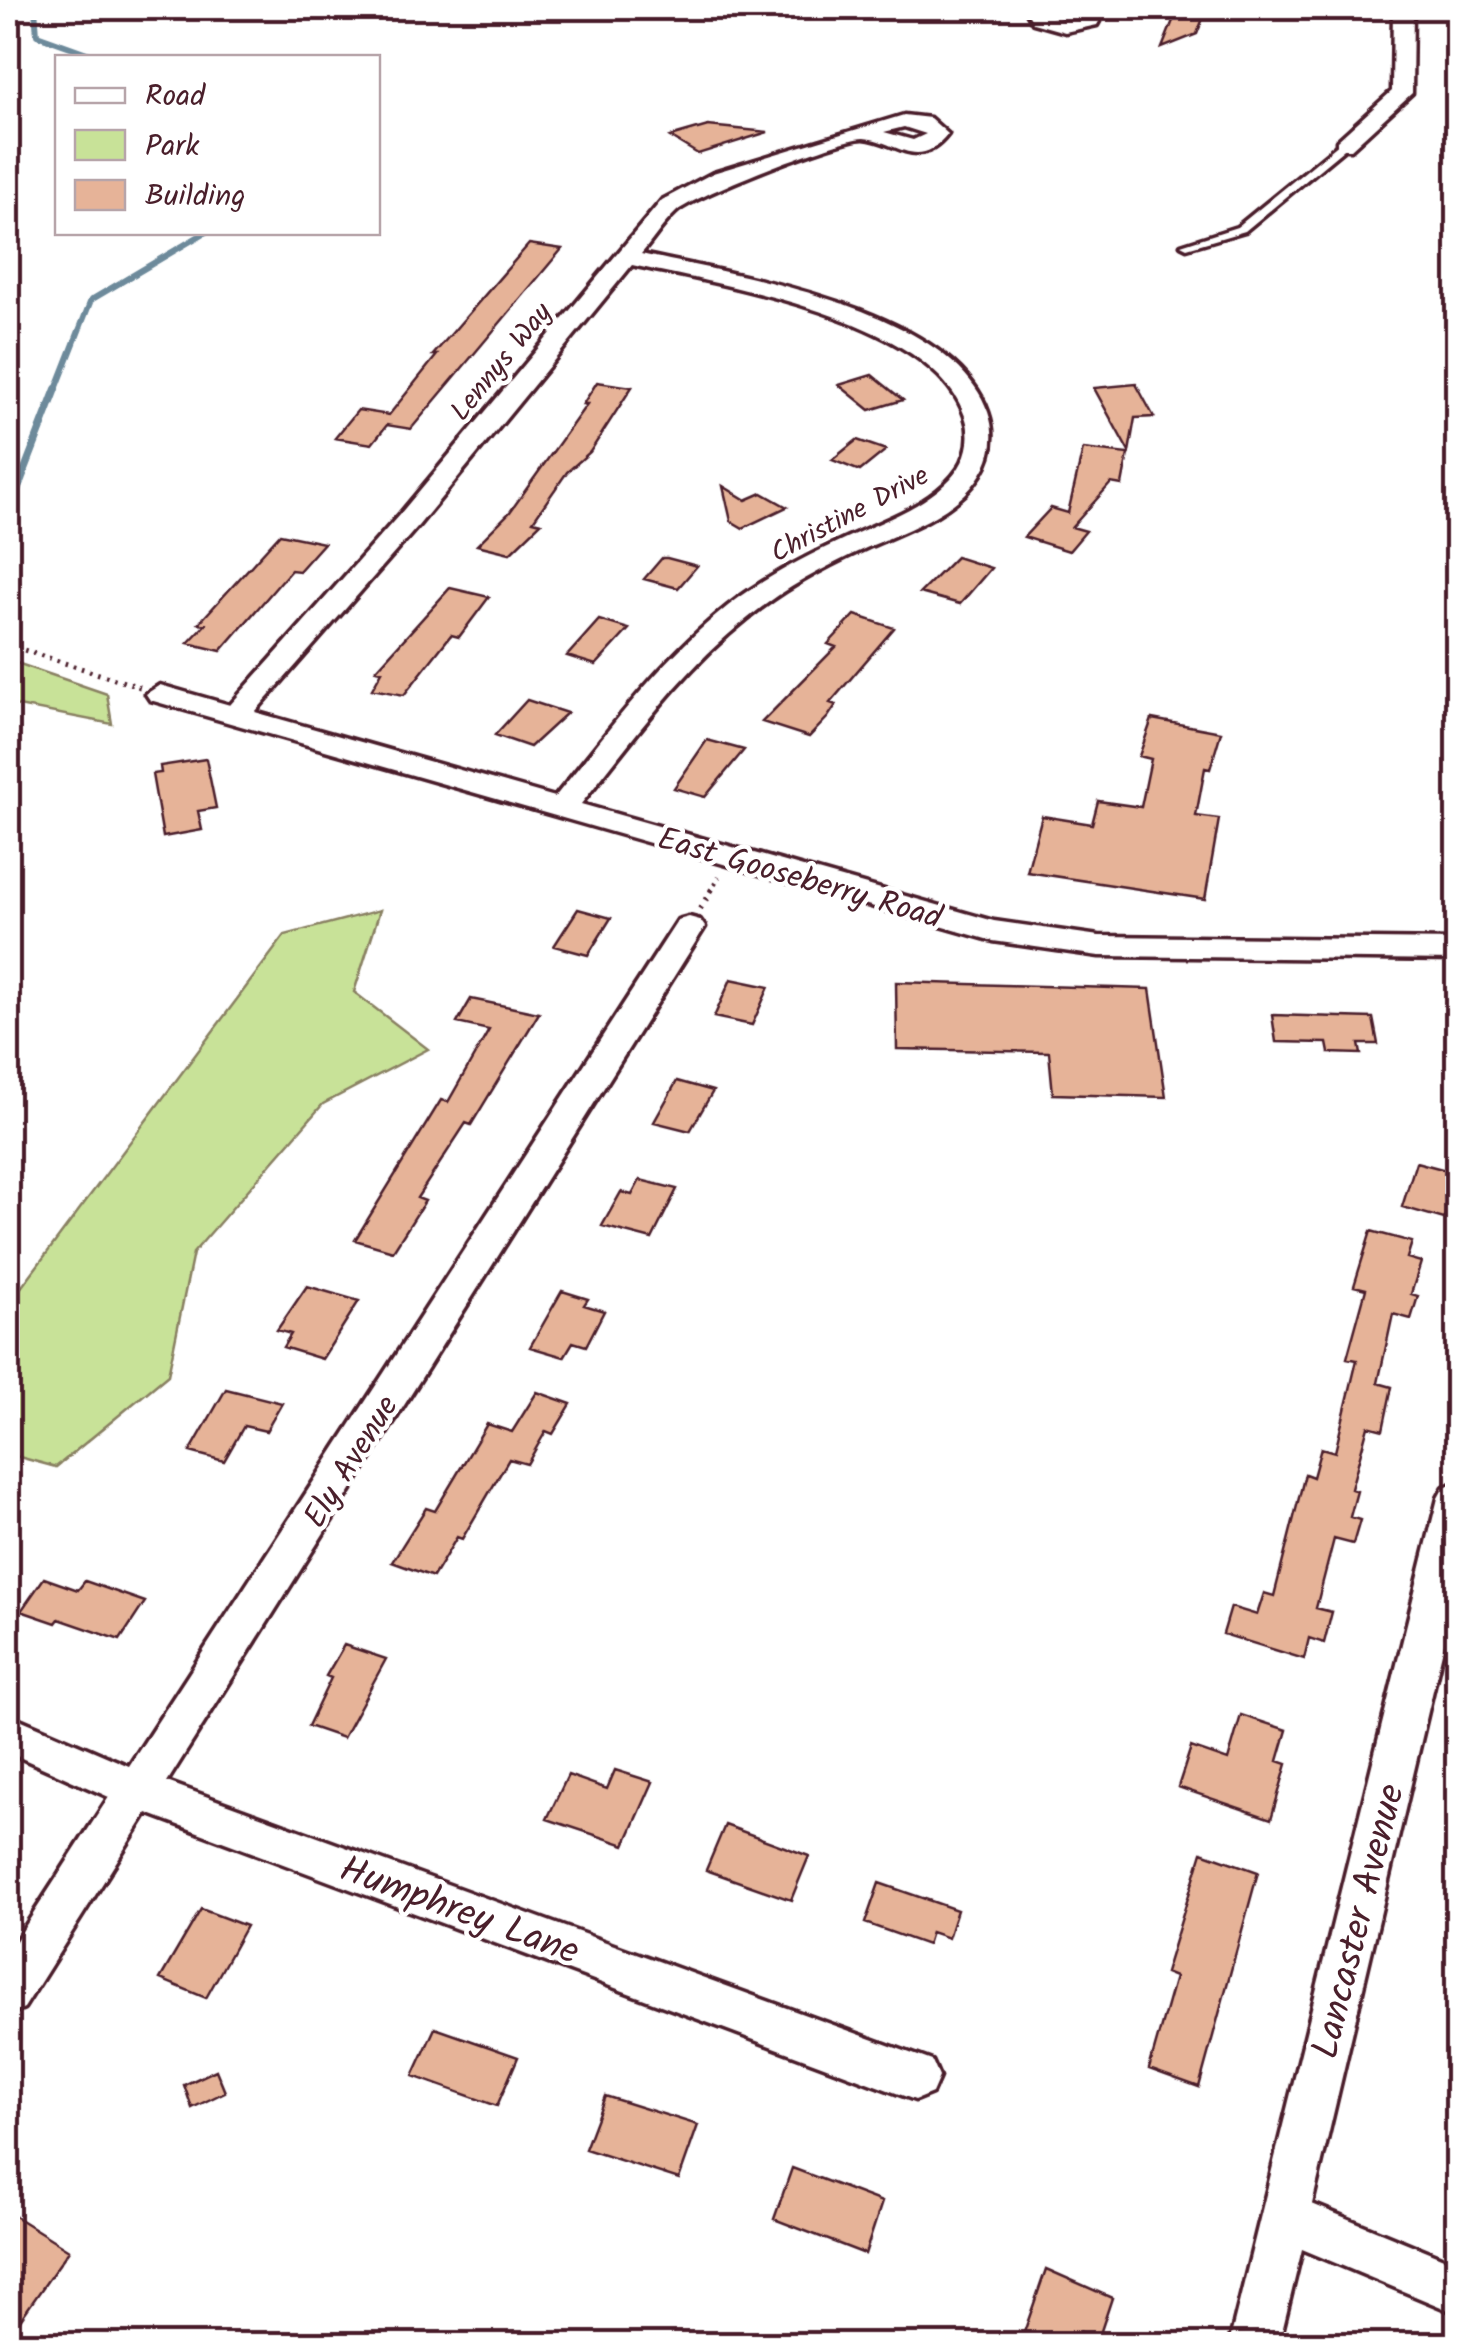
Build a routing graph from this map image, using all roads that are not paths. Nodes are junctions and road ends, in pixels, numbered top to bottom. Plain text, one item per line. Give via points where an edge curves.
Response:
1 (1043, 8) edge
2 (1088, 8) edge
3 (1403, 8) edge
4 (865, 131) dead end
5 (1344, 146) joint
6 (1188, 244) dead end
7 (624, 257) junction
8 (160, 694) road end
9 (238, 714) junction
10 (562, 808) junction
11 (688, 927) road end
12 (1458, 950) edge
13 (1458, 1498) edge
14 (8, 1732) edge
15 (140, 1791) junction
16 (8, 1993) edge
17 (916, 2077) dead end
18 (1285, 2218) junction
19 (1458, 2288) edge
20 (1254, 2344) edge

1 - 2 street via 1040,19 1065,26 1090,21
3 - 5 street via 1402,92
4 - 7 street, Lennys Way via 694,189 670,205
5 - 6 lane via 1241,229
7 - 9 street, Lennys Way via 409,520
7 - 10 street, Christine Drive via 790,296 887,331 962,384 980,413 981,443 970,472 926,511 816,563 737,612 668,680
8 - 9 street, East Gooseberry Road
9 - 10 street, East Gooseberry Road
10 - 12 street, East Gooseberry Road via 937,918 1047,941
11 - 15 street, Ely Avenue
13 - 18 street, Lancaster Avenue
14 - 15 street, Humphrey Lane
15 - 16 street, Ely Avenue
15 - 17 street, Humphrey Lane
18 - 19 street
18 - 20 street, Lancaster Avenue

